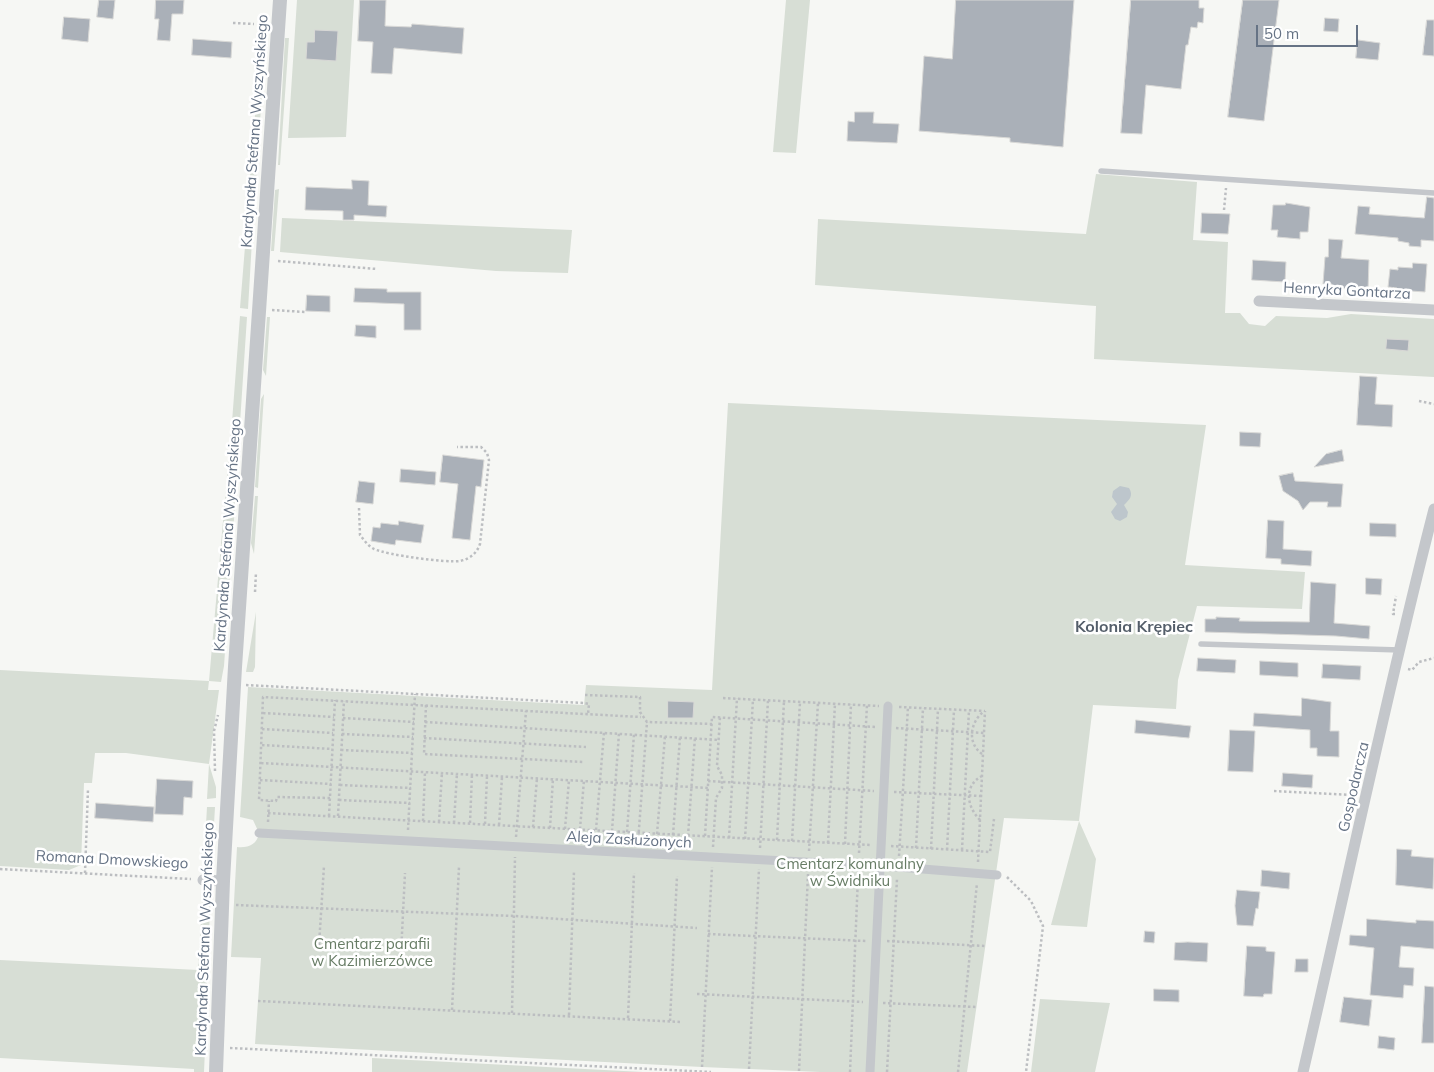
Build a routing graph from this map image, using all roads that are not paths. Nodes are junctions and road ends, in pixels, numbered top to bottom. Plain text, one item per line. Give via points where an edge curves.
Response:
1 (280, 0) edge
2 (1101, 171) dead end
3 (1434, 194) edge
4 (1259, 301) dead end
5 (1434, 310) edge
6 (1434, 509) edge
7 (1201, 644) dead end
8 (1400, 650) junction
9 (888, 706) road end
10 (263, 833) road end
11 (878, 866) junction
12 (997, 875) road end
13 (203, 880) road end
14 (223, 881) junction
15 (216, 1072) edge
16 (870, 1072) edge
17 (1303, 1072) edge

1 - 14 street, Kardynała Stefana Wyszyńskiego
2 - 3 lane
4 - 5 street, Henryka Gontarza
6 - 8 street, Gospodarcza
7 - 8 lane
8 - 17 street, Gospodarcza
9 - 11 street
10 - 11 street, Aleja Zasłużonych
11 - 12 street, Aleja Zasłużonych
11 - 16 street
13 - 14 street, Romana Dmowskiego
14 - 15 street, Kardynała Stefana Wyszyńskiego

